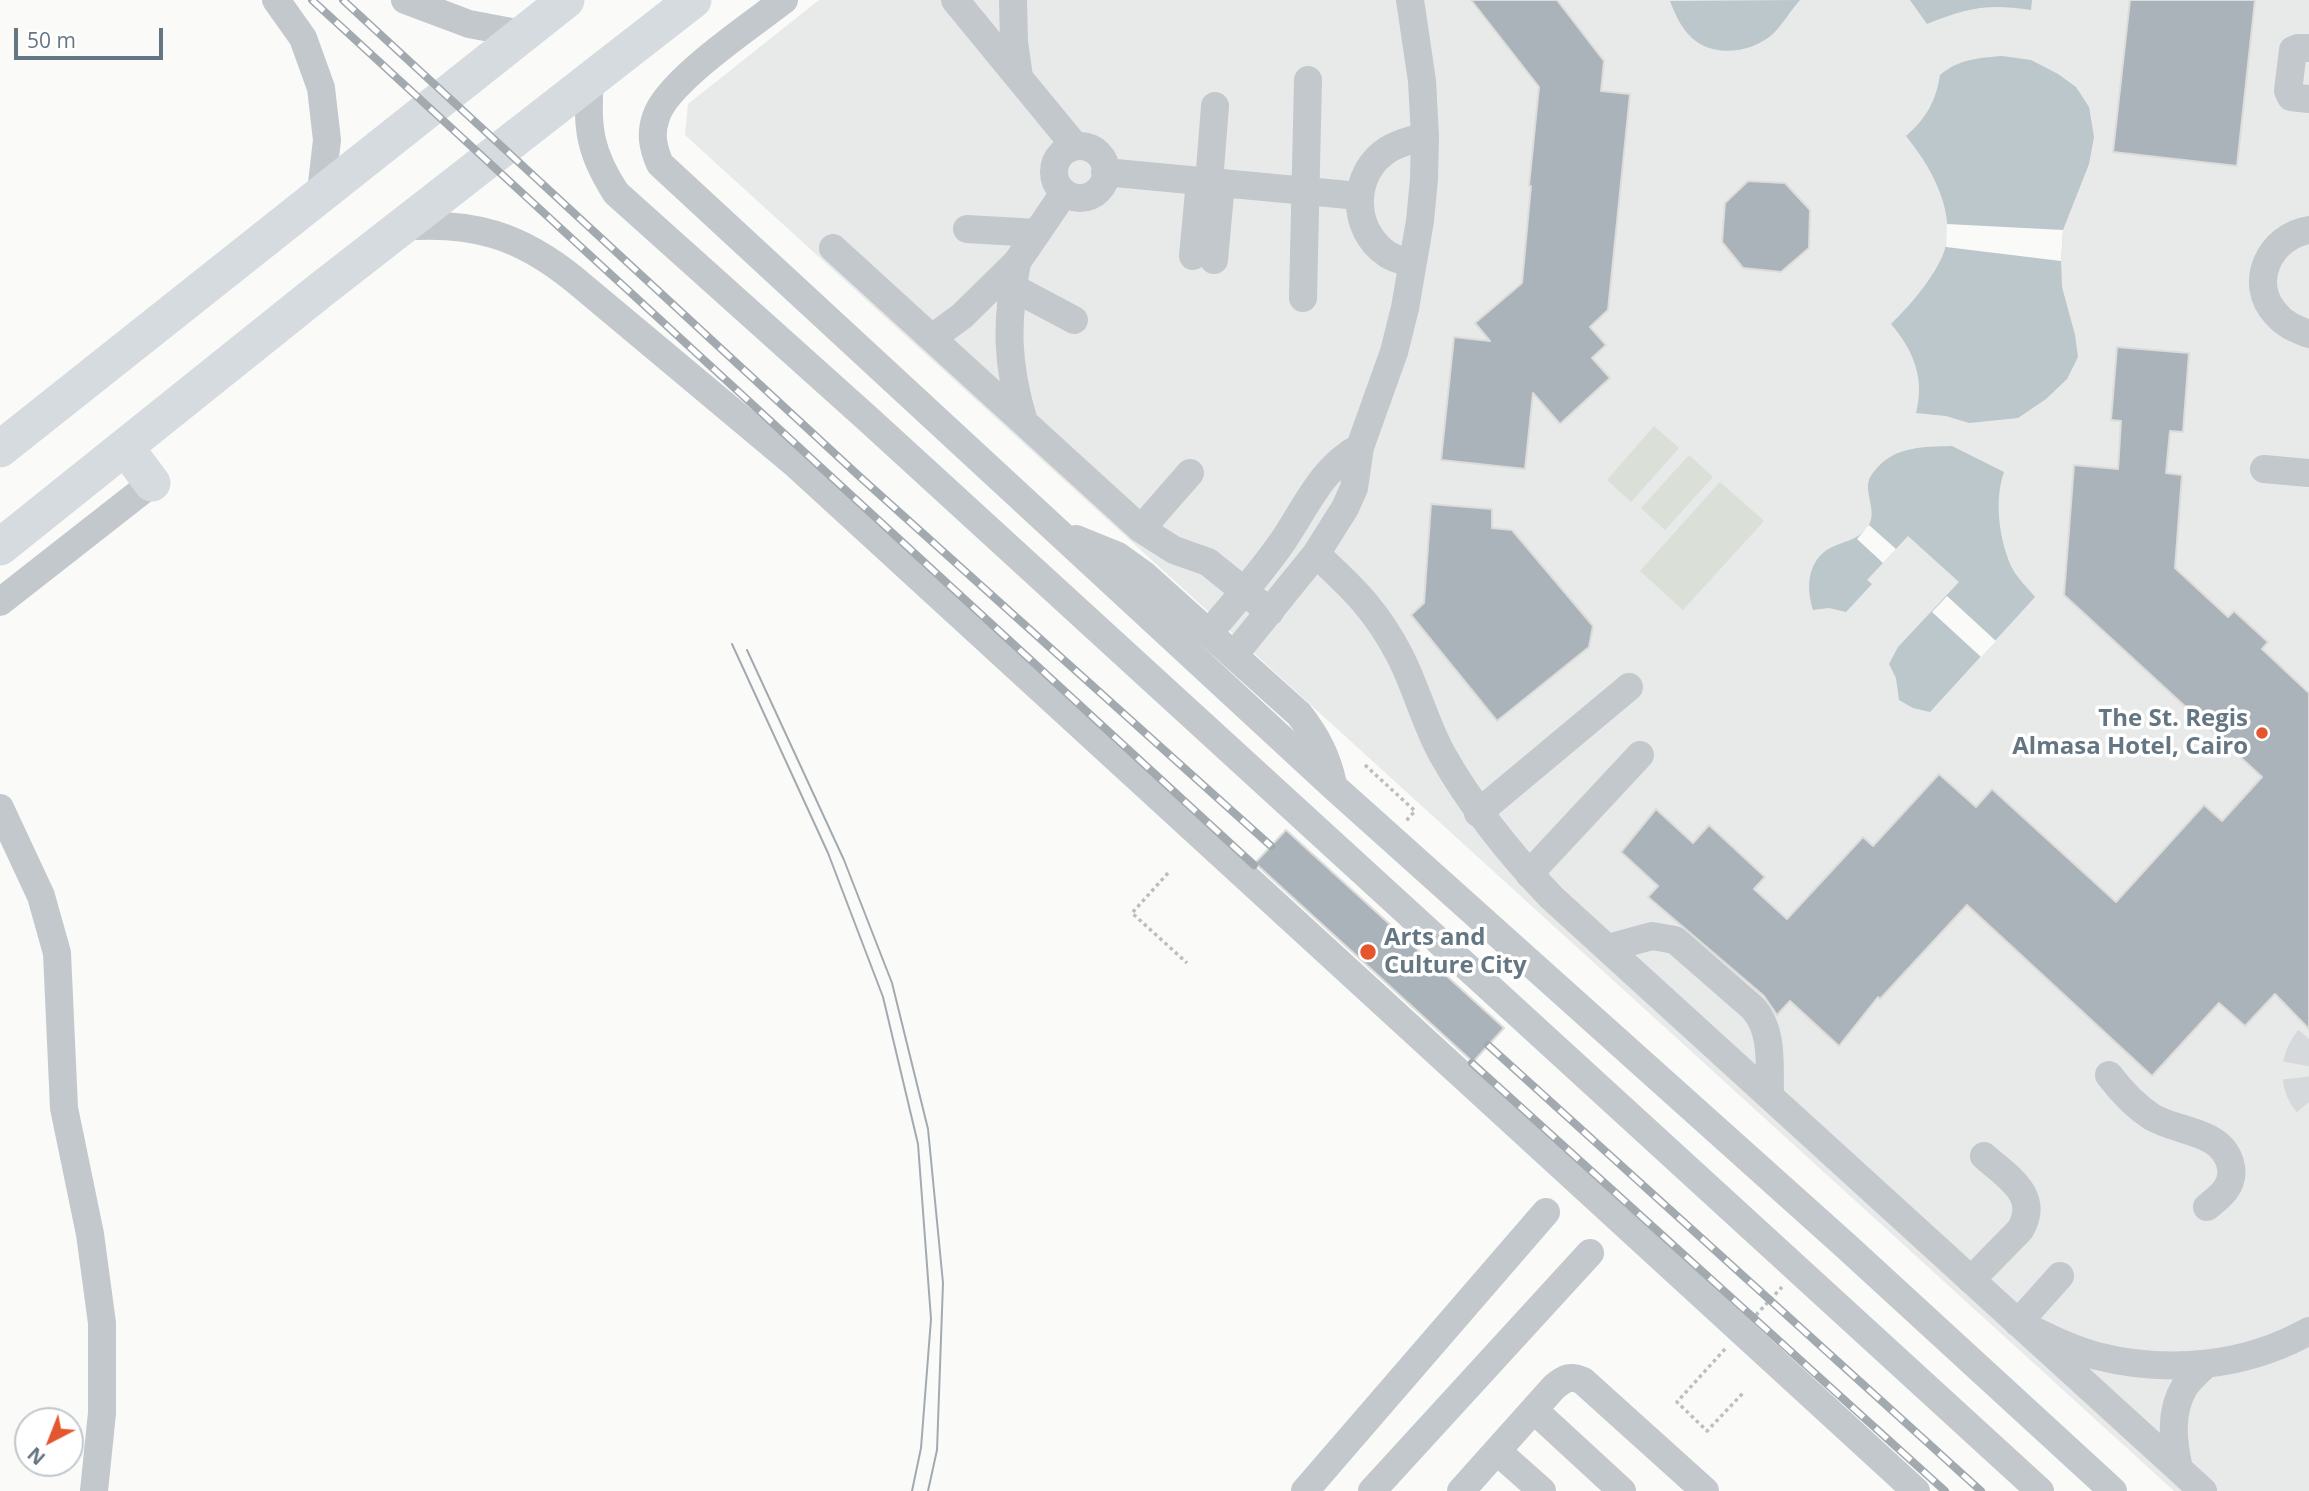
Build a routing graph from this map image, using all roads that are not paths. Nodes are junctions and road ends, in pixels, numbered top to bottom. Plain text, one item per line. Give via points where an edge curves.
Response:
1 (276, 0) edge
2 (405, 0) edge
3 (566, 0) edge
4 (693, 0) edge
5 (783, 0) edge
6 (955, 0) edge
7 (1013, 0) edge
8 (1410, 0) edge
9 (522, 34) junction
10 (2309, 48) edge
11 (1020, 78) junction
12 (590, 80) junction
13 (1308, 80) dead end
14 (2309, 99) edge
15 (1206, 106) dead end
16 (1425, 136) junction
17 (1075, 146) junction
18 (1105, 173) junction
19 (1205, 182) junction
20 (1305, 191) junction
21 (321, 192) junction
22 (1064, 193) junction
23 (1359, 196) junction
24 (401, 227) junction
25 (967, 229) dead end
26 (2309, 230) edge
27 (1037, 233) junction
28 (833, 248) dead end
29 (1204, 258) dead end
30 (1412, 264) junction
31 (1015, 275) junction
32 (1303, 298) dead end
33 (1073, 320) dead end
34 (2309, 334) edge
35 (932, 338) junction
36 (1024, 422) junction
37 (125, 447) junction
38 (1360, 447) junction
39 (0, 449) edge
40 (2264, 469) dead end
41 (1190, 473) dead end
42 (2309, 473) edge
43 (152, 483) joint
44 (1316, 489) junction
45 (1345, 508) junction
46 (1141, 529) junction
47 (1060, 534) junction
48 (0, 547) edge
49 (1316, 554) junction
50 (1244, 590) junction
51 (0, 602) edge
52 (1270, 612) junction
53 (1209, 633) junction
54 (1234, 655) junction
55 (1629, 687) dead end
56 (1640, 755) dead end
57 (1334, 787) junction
58 (0, 808) edge
59 (1478, 813) junction
60 (1530, 874) junction
61 (1608, 948) junction
62 (2109, 1075) dead end
63 (1770, 1095) junction
64 (1984, 1156) dead end
65 (2207, 1207) dead end
66 (1546, 1212) dead end
67 (1590, 1253) dead end
68 (2060, 1276) dead end
69 (1971, 1280) junction
70 (2018, 1323) junction
71 (2309, 1331) edge
72 (2204, 1366) junction
73 (1534, 1410) junction
74 (1497, 1451) junction
75 (2179, 1469) junction
76 (94, 1491) edge
77 (1305, 1491) edge
78 (1372, 1491) edge
79 (1461, 1491) edge
80 (1542, 1491) edge
81 (1622, 1491) edge
82 (1705, 1491) edge
83 (1916, 1491) edge
84 (2040, 1491) edge
85 (2113, 1491) edge
86 (2203, 1491) edge

1 - 21 street via 303,38 321,88 327,140
2 - 9 street via 469,24
3 - 9 main road
4 - 12 main road
5 - 47 street via 680,81 665,99 653,132 660,164
6 - 11 street
7 - 11 street
8 - 16 street
9 - 21 main road
10 - 14 street via 2293,50 2288,91 2291,97
11 - 17 street
12 - 24 main road
12 - 84 street via 588,125 602,173 616,193
13 - 20 street
15 - 19 street
16 - 23 street via 1377,158
16 - 30 street via 1421,211
17 - 18 street via 1099,153
17 - 22 street via 1060,154 1053,170
18 - 19 street
18 - 22 street via 1102,186 1089,197
19 - 20 street
19 - 29 street
20 - 23 street
20 - 32 street
21 - 39 main road
22 - 27 street
23 - 30 street via 1360,214 1375,244 1389,256
24 - 37 main road
24 - 83 street via 464,226 494,233 523,244 575,279 794,463
25 - 27 street
26 - 34 street via 2280,242 2271,252 2264,274 2265,296 2274,313 2289,327
27 - 31 street
28 - 35 street
30 - 38 street via 1394,352
31 - 33 street
31 - 35 street
31 - 36 street via 1008,328 1015,392
35 - 36 street
36 - 46 street
37 - 43 main road
37 - 48 main road
38 - 44 street via 1327,471
38 - 45 street via 1354,488
40 - 42 street
41 - 46 street
43 - 51 street
44 - 45 street
44 - 50 street
45 - 49 street
46 - 50 street via 1160,543 1209,562
47 - 53 street via 1118,556
47 - 57 street
49 - 52 street
49 - 59 street via 1355,589 1380,622 1401,658 1441,752
50 - 52 street
50 - 53 street
52 - 54 street
53 - 54 street
54 - 57 street via 1299,714 1316,736
55 - 59 street
56 - 60 street
57 - 85 street
58 - 76 street via 41,896 57,953 65,1108 102,1323 102,1413
59 - 60 street
60 - 61 street
61 - 63 street
61 - 63 street via 1652,936 1675,940 1753,1008 1768,1036
62 - 65 street via 2152,1117 2222,1146 2232,1173 2228,1187
63 - 69 street
64 - 69 street via 2020,1189 2028,1210 2020,1230
66 - 77 street
67 - 78 street
68 - 70 street
69 - 70 street
70 - 72 street via 2096,1356 2139,1364
70 - 75 street
71 - 72 street via 2269,1351
72 - 75 street via 2185,1386 2175,1413 2173,1441
73 - 74 street
73 - 81 street
73 - 82 street via 1565,1378 1583,1381
74 - 79 street
74 - 80 street
75 - 86 street

